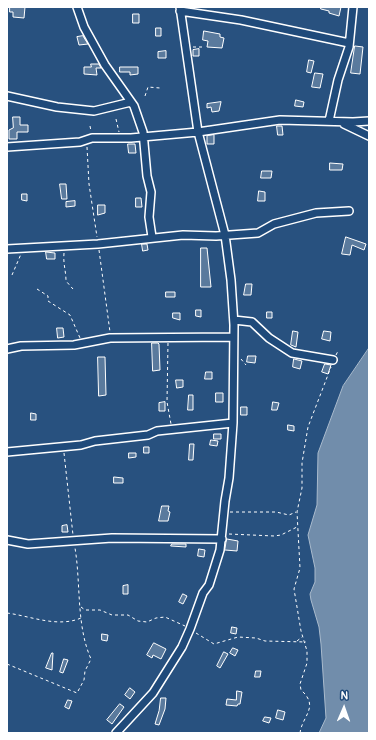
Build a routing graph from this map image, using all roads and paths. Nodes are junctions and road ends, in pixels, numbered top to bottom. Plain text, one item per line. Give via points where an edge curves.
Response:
1 (77, 7) edge
2 (353, 7) edge
3 (180, 9) edge
4 (349, 43) junction
5 (186, 47) junction
6 (203, 47) dead end
7 (160, 88) dead end
8 (7, 96) edge
9 (145, 96) dead end
10 (131, 102) junction
11 (116, 119) dead end
12 (369, 121) edge
13 (329, 122) junction
14 (339, 122) junction
15 (198, 132) junction
16 (369, 136) edge
17 (142, 137) junction
18 (119, 139) junction
19 (7, 147) edge
20 (349, 211) dead end
21 (225, 235) junction
22 (152, 237) junction
23 (61, 246) junction
24 (7, 249) edge
25 (27, 249) junction
26 (12, 275) dead end
27 (37, 289) dead end
28 (73, 289) dead end
29 (234, 320) junction
30 (168, 337) junction
31 (233, 337) junction
32 (82, 342) junction
33 (7, 349) edge
34 (338, 351) dead end
35 (333, 360) junction
36 (233, 423) junction
37 (173, 430) junction
38 (7, 452) edge
39 (297, 512) junction
40 (224, 513) junction
41 (298, 527) junction
42 (222, 537) junction
43 (8, 538) edge
44 (81, 607) dead end
45 (7, 613) edge
46 (81, 617) dead end
47 (81, 623) dead end
48 (191, 628) junction
49 (303, 636) junction
50 (296, 641) junction
51 (306, 642) junction
52 (7, 664) edge
53 (116, 733) edge
54 (300, 733) edge

1 - 10 street via 84,27 105,66
2 - 4 street
3 - 4 street
3 - 5 street
4 - 13 street
5 - 6 path
5 - 15 street
7 - 9 path via 148,87
8 - 10 street via 57,107 94,111
10 - 17 street via 143,132
11 - 18 path
12 - 14 street
13 - 14 street
13 - 15 street via 280,120
14 - 16 street
15 - 17 street
15 - 21 street
17 - 18 street
17 - 22 street via 151,192 149,217
18 - 19 street via 92,138 80,142
20 - 21 street via 316,213 274,224 258,233
21 - 22 street via 183,234
21 - 29 street via 232,280
22 - 23 street
23 - 25 street
23 - 28 path via 64,253 63,267 67,273 66,281
24 - 25 street
25 - 26 path via 16,261
27 - 32 path via 48,296 48,301 70,315
29 - 31 street
29 - 35 street via 252,322 269,338 292,353
30 - 31 street
30 - 32 street via 110,338
30 - 37 path via 167,402
31 - 36 street
32 - 33 street
34 - 35 path
35 - 39 path via 330,374 308,427
36 - 37 street
36 - 40 street
37 - 38 street via 95,441 81,446
39 - 40 path via 289,515 276,512
39 - 41 path
40 - 42 street
41 - 42 path via 274,536 237,533
41 - 49 path via 300,568 294,590
42 - 43 street via 112,538 28,544
42 - 48 street via 212,577 203,593
44 - 48 path via 86,610 128,615 138,621 165,618
45 - 46 path via 63,622 72,622
47 - 52 path via 91,659 77,693
48 - 50 path via 214,644 238,637 264,641
48 - 53 street via 182,647 152,693
49 - 50 path
49 - 51 path
50 - 51 path
51 - 54 path via 307,663 300,684 301,690 307,695 310,712

